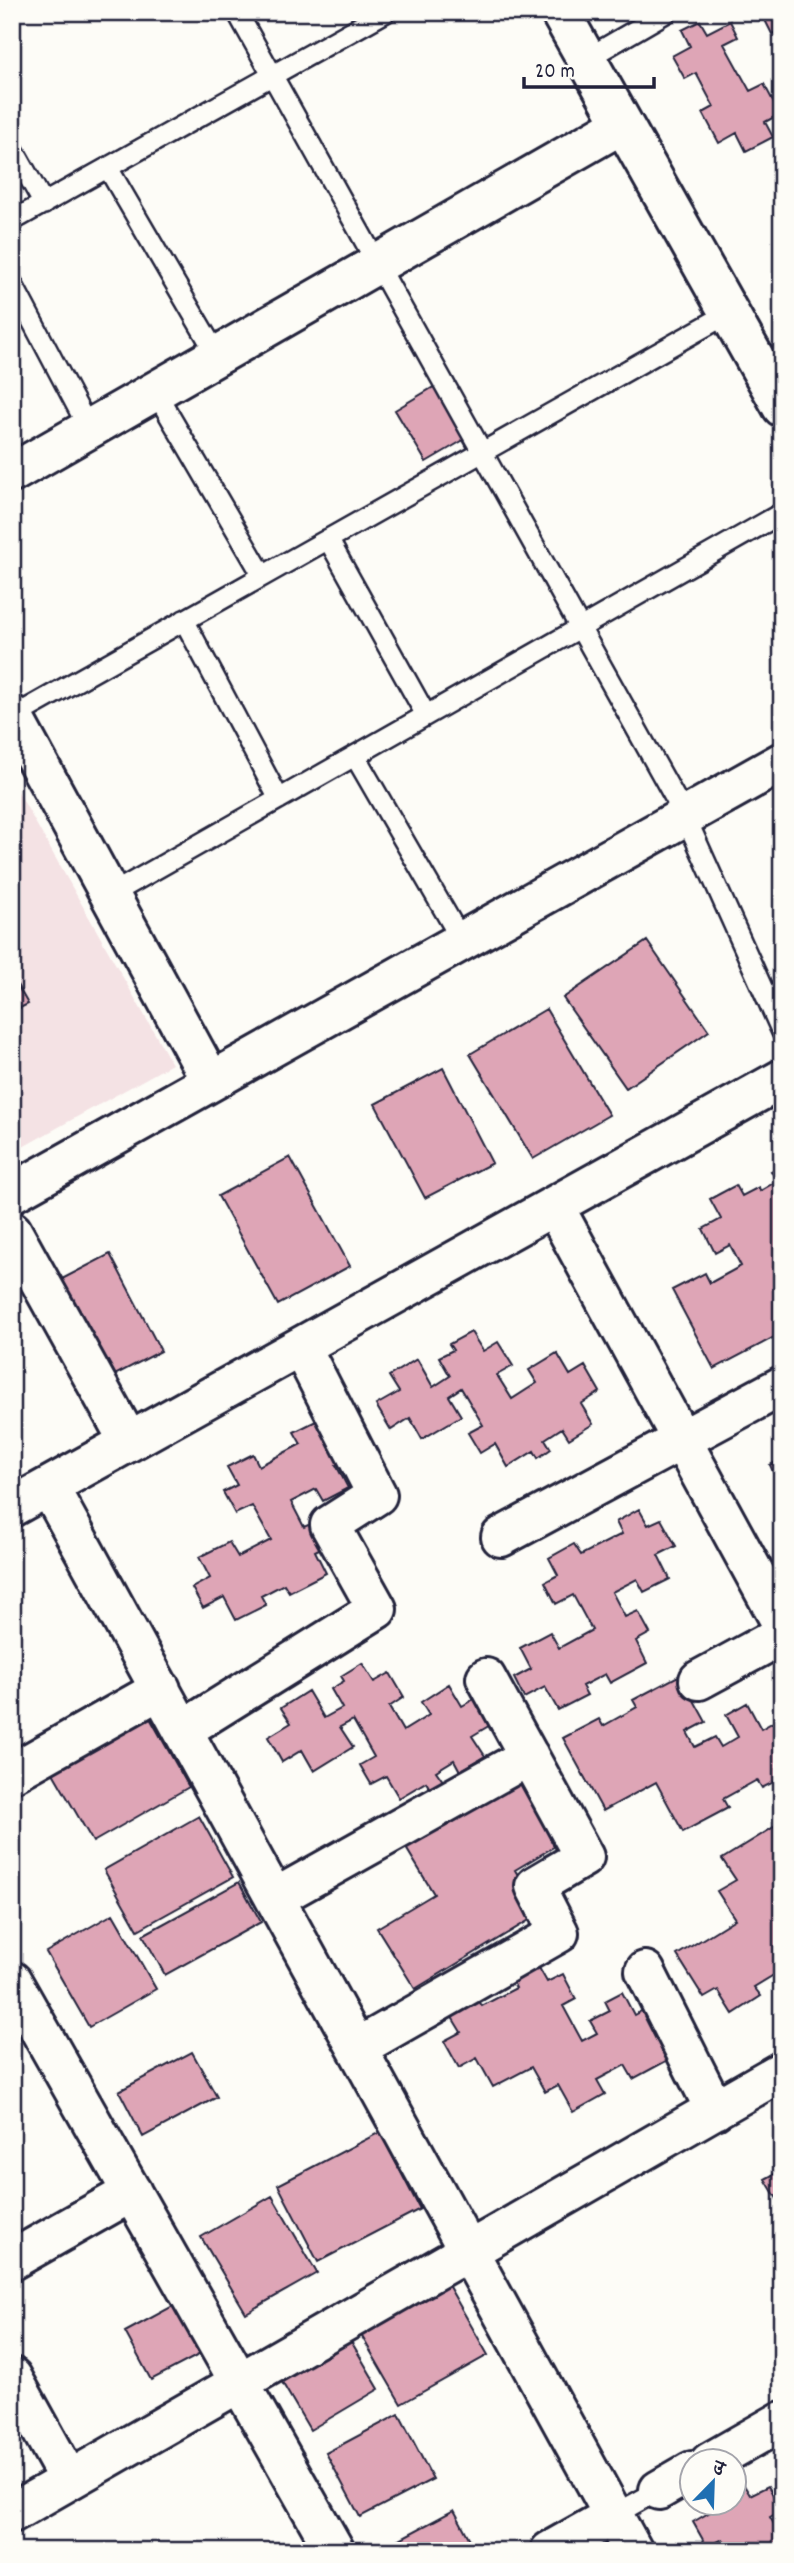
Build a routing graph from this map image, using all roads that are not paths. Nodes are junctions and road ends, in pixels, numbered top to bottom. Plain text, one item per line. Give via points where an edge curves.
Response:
1 (237, 12) edge
2 (386, 12) edge
3 (560, 12) edge
4 (667, 12) edge
5 (586, 59) junction
6 (272, 76) junction
7 (622, 124) junction
8 (12, 148) edge
9 (108, 168) junction
10 (44, 204) junction
11 (12, 221) edge
12 (377, 263) junction
13 (12, 282) edge
14 (729, 313) junction
15 (217, 355) junction
16 (155, 391) junction
17 (782, 407) edge
18 (89, 429) junction
19 (482, 452) junction
20 (12, 472) edge
21 (782, 513) edge
22 (328, 539) junction
23 (263, 576) junction
24 (184, 620) junction
25 (580, 628) junction
26 (426, 715) junction
27 (13, 716) edge
28 (355, 756) junction
29 (782, 762) edge
30 (279, 799) junction
31 (685, 816) junction
32 (110, 895) junction
33 (461, 941) junction
34 (782, 1032) edge
35 (782, 1079) edge
36 (211, 1081) junction
37 (12, 1193) edge
38 (554, 1206) junction
39 (12, 1231) edge
40 (301, 1347) junction
41 (782, 1386) edge
42 (682, 1440) junction
43 (129, 1442) junction
44 (49, 1487) junction
45 (12, 1507) edge
46 (501, 1537) dead end
47 (780, 1620) edge
48 (486, 1678) dead end
49 (699, 1680) dead end
50 (160, 1689) junction
51 (183, 1730) junction
52 (529, 1756) junction
53 (12, 1773) edge
54 (275, 1898) junction
55 (645, 1970) dead end
56 (12, 1981) edge
57 (23, 2026) edge
58 (357, 2048) junction
59 (782, 2071) edge
60 (715, 2110) junction
61 (132, 2192) junction
62 (469, 2250) junction
63 (12, 2260) edge
64 (12, 2377) edge
65 (240, 2383) junction
66 (782, 2421) edge
67 (735, 2448) edge
68 (678, 2479) edge
69 (69, 2480) junction
70 (660, 2490) joint
71 (12, 2513) edge
72 (614, 2515) junction
73 (335, 2551) edge
74 (550, 2551) edge
75 (633, 2551) edge

1 - 6 lane
2 - 6 lane
3 - 5 street
4 - 5 lane
5 - 7 street
6 - 9 lane
6 - 12 lane
7 - 12 street
7 - 14 street
8 - 10 lane
9 - 10 lane
9 - 15 lane
10 - 11 lane
12 - 15 street
12 - 19 lane
13 - 18 lane
14 - 17 street
14 - 19 lane
15 - 16 street
16 - 18 street
16 - 23 lane
18 - 20 street
19 - 22 lane
19 - 25 lane
21 - 25 lane
22 - 23 lane
22 - 26 lane
23 - 24 lane
24 - 27 lane
24 - 30 lane
25 - 26 lane
25 - 31 lane
26 - 28 lane
27 - 32 street
28 - 30 lane
28 - 33 lane
29 - 31 street
30 - 32 lane
31 - 33 street
31 - 34 lane
32 - 36 street
33 - 36 street
35 - 38 street
36 - 37 street
38 - 40 street
38 - 42 street
39 - 43 street
40 - 43 street
40 - 51 street via 377,1495 330,1525 377,1609
41 - 42 street
42 - 46 street
42 - 47 street
43 - 44 street
44 - 45 street
44 - 50 street
47 - 49 street
48 - 52 street
50 - 51 street
50 - 53 street
51 - 54 street
52 - 54 street
52 - 58 street via 584,1857 535,1886 559,1934
54 - 58 street
55 - 60 street
56 - 57 street
57 - 61 street
58 - 62 street
59 - 60 street
60 - 62 street
61 - 63 street
61 - 65 street
62 - 65 street
62 - 72 street
64 - 69 street
65 - 69 street
65 - 73 street
66 - 67 street
68 - 70 street
69 - 71 street
70 - 72 lane
72 - 74 street
72 - 75 street

